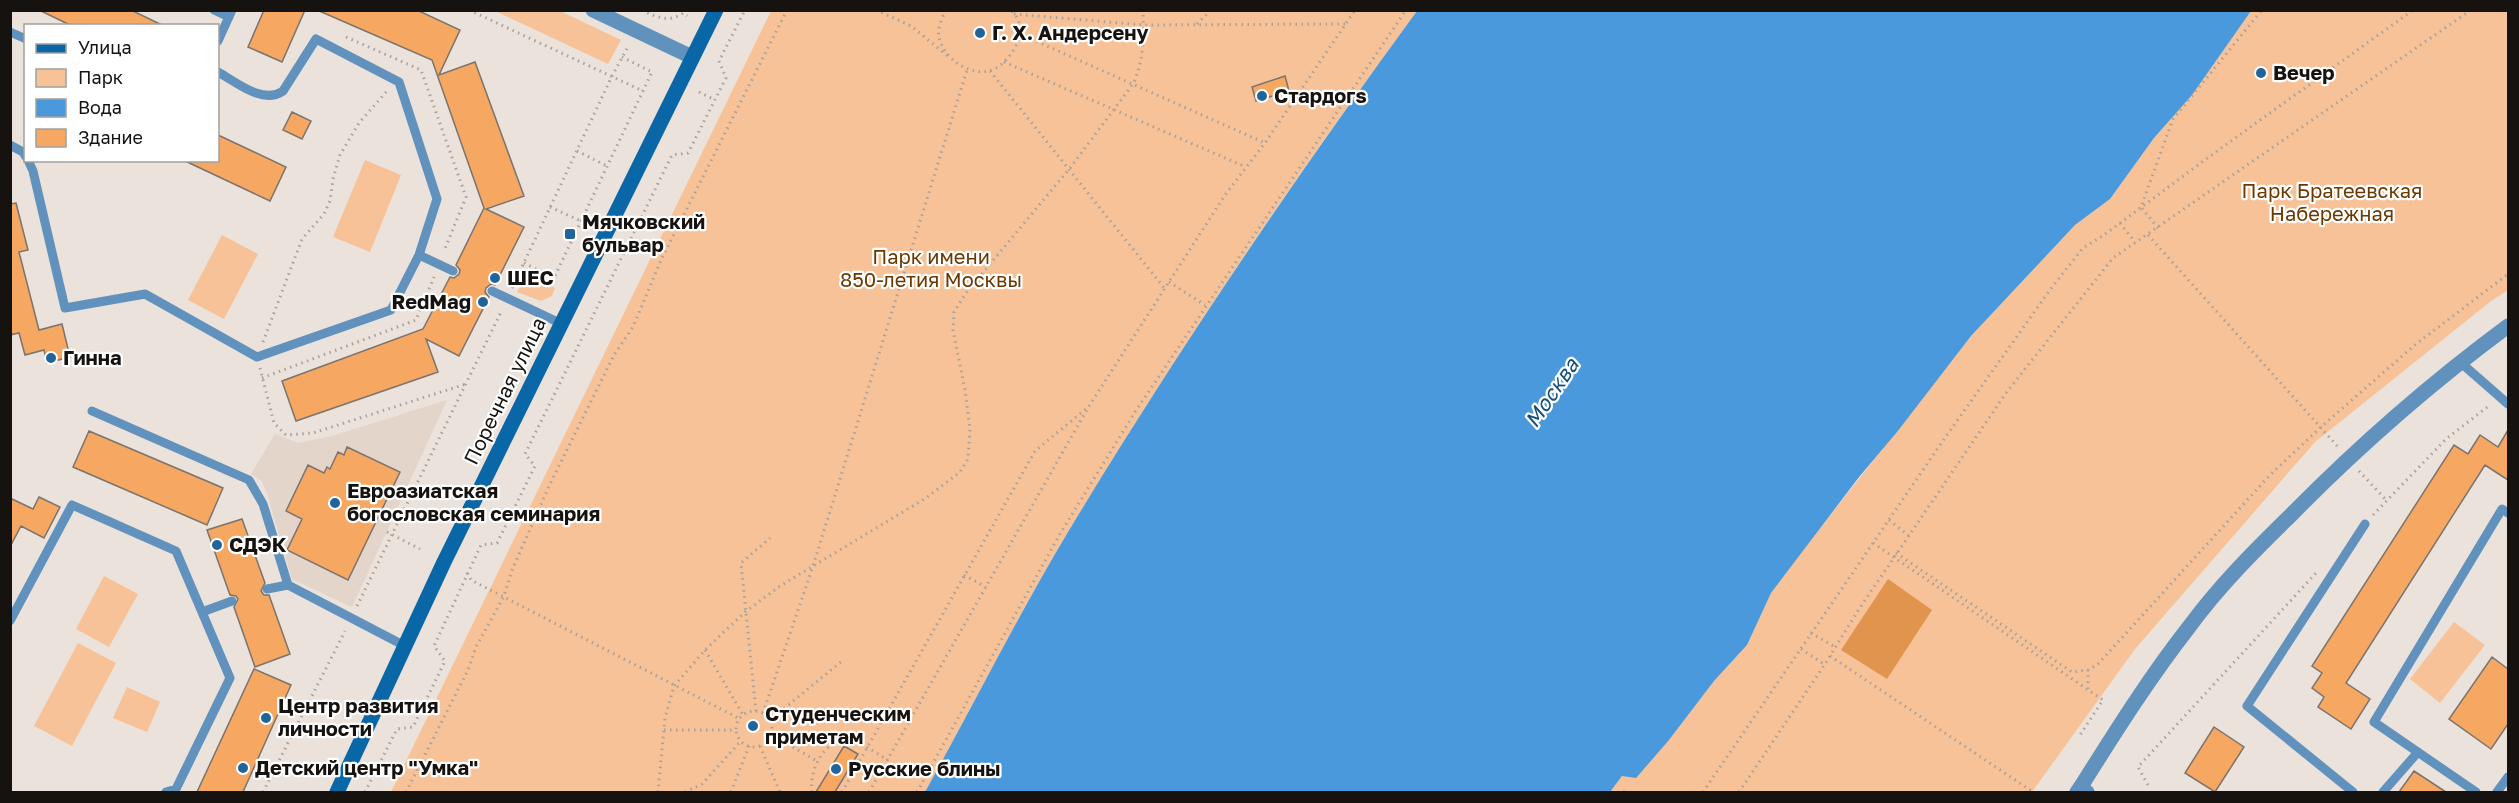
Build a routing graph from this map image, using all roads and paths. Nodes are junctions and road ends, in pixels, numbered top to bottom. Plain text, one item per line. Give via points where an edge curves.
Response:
1 (214, 10) edge
2 (469, 10) edge
3 (593, 10) edge
4 (642, 10) edge
5 (716, 10) edge
6 (745, 10) edge
7 (787, 10) edge
8 (876, 10) edge
9 (946, 10) edge
10 (1143, 10) edge
11 (1211, 10) edge
12 (1355, 10) edge
13 (1406, 10) edge
14 (2262, 10) edge
15 (2413, 10) edge
16 (2471, 10) edge
17 (1013, 12) edge
18 (230, 14) edge
19 (687, 16) dead end
20 (1197, 24) junction
21 (1345, 24) junction
22 (1143, 25) junction
23 (10, 32) edge
24 (1020, 34) junction
25 (342, 35) dead end
26 (24, 38) edge
27 (219, 39) edge
28 (628, 47) dead end
29 (622, 57) junction
30 (692, 57) junction
31 (949, 57) junction
32 (1004, 62) junction
33 (967, 70) junction
34 (990, 71) junction
35 (219, 73) edge
36 (612, 76) junction
37 (399, 82) junction
38 (1133, 84) junction
39 (643, 91) junction
40 (699, 92) dead end
41 (716, 100) junction
42 (1115, 108) junction
43 (1265, 143) junction
44 (10, 145) edge
45 (577, 151) junction
46 (24, 154) edge
47 (28, 162) edge
48 (608, 166) junction
49 (1246, 167) junction
50 (1070, 168) junction
51 (550, 207) junction
52 (2141, 207) junction
53 (581, 222) junction
54 (2120, 223) junction
55 (2158, 228) junction
56 (2148, 235) junction
57 (2135, 242) junction
58 (419, 255) junction
59 (524, 263) junction
60 (439, 264) junction
61 (453, 271) dead end
62 (2508, 274) edge
63 (1169, 282) junction
64 (1165, 289) junction
65 (492, 291) dead end
66 (508, 298) junction
67 (1205, 305) junction
68 (562, 324) junction
69 (2508, 326) edge
70 (257, 357) junction
71 (2460, 362) junction
72 (262, 378) junction
73 (466, 384) junction
74 (2508, 404) edge
75 (1089, 406) junction
76 (92, 411) dead end
77 (2320, 427) junction
78 (2347, 458) junction
79 (2386, 501) dead end
80 (2508, 513) edge
81 (1888, 520) junction
82 (2365, 524) dead end
83 (388, 533) junction
84 (1909, 536) junction
85 (770, 538) dead end
86 (1872, 543) junction
87 (420, 549) dead end
88 (1896, 553) junction
89 (1893, 558) junction
90 (813, 566) junction
91 (467, 573) junction
92 (964, 576) junction
93 (288, 585) junction
94 (986, 587) junction
95 (267, 589) dead end
96 (504, 596) junction
97 (232, 601) dead end
98 (202, 612) junction
99 (745, 612) junction
100 (351, 618) junction
101 (10, 621) edge
102 (1811, 633) junction
103 (405, 646) junction
104 (1835, 647) junction
105 (1801, 649) junction
106 (705, 650) junction
107 (1830, 656) junction
108 (842, 661) dead end
109 (1825, 664) junction
110 (2088, 670) junction
111 (674, 686) junction
112 (2088, 690) junction
113 (756, 711) junction
114 (763, 713) junction
115 (743, 715) junction
116 (740, 718) junction
117 (770, 720) junction
118 (664, 730) junction
119 (736, 730) junction
120 (771, 735) junction
121 (2080, 735) dead end
122 (741, 741) junction
123 (749, 746) junction
124 (760, 746) junction
125 (867, 748) junction
126 (2418, 752) junction
127 (888, 760) junction
128 (817, 761) junction
129 (2508, 777) edge
130 (2081, 791) edge
131 (2348, 791) edge
132 (166, 792) edge
133 (263, 792) edge
134 (337, 792) edge
135 (366, 792) edge
136 (406, 792) edge
137 (658, 792) edge
138 (685, 792) edge
139 (732, 792) edge
140 (780, 792) edge
141 (812, 792) edge
142 (842, 792) edge
143 (869, 792) edge
144 (917, 792) edge
145 (1703, 792) edge
146 (1739, 792) edge
147 (2033, 792) edge
148 (2383, 792) edge
149 (2476, 792) edge
150 (2497, 792) edge

1 - 18 lane
2 - 36 path
3 - 30 street
4 - 19 path via 664,19 683,13
5 - 30 main road, Поречная улица
6 - 41 path via 719,61 726,78
7 - 96 path via 661,260 633,327 614,355 550,484
8 - 31 path via 911,26
9 - 31 path via 940,21 939,37
10 - 22 path
11 - 20 path
12 - 21 path
13 - 67 path
14 - 52 path via 2173,119
15 - 52 path
16 - 55 path
17 - 22 path
17 - 24 path
18 - 27 lane
20 - 21 path
20 - 22 path
21 - 43 path
22 - 38 path via 1139,72
23 - 26 lane
24 - 32 path
24 - 38 path
25 - 60 path via 421,70 466,197
28 - 29 path
29 - 36 path
29 - 39 path via 652,72
30 - 68 main road, Поречная улица
31 - 33 path
32 - 34 path
32 - 42 path
33 - 34 path
33 - 90 path
34 - 50 path
35 - 37 lane via 266,97 275,97 283,92 316,39
36 - 39 path
36 - 45 path
37 - 58 lane via 438,199
37 - 70 path via 380,97 340,155 330,201 302,239
38 - 42 path
38 - 43 path
39 - 48 path
40 - 41 path
41 - 91 path via 688,153 672,155 525,454 535,466 497,543 481,545
42 - 49 path
42 - 50 path
43 - 49 path
44 - 46 lane
45 - 48 path
45 - 51 path
47 - 70 lane via 65,308 146,294
48 - 53 path
49 - 63 path
50 - 64 path
50 - 90 path via 954,312 953,330 970,429 968,459 960,472 926,498
51 - 53 path
51 - 59 path
52 - 54 path
52 - 55 path
53 - 59 path via 555,278
54 - 57 path
54 - 81 path via 2083,248 2052,287
55 - 56 path
56 - 57 path
56 - 77 path
57 - 84 path via 2113,258 2006,393
58 - 60 lane
58 - 70 lane via 391,310
59 - 66 path
60 - 61 lane
60 - 72 path via 416,320
62 - 77 path via 2416,344
63 - 64 path
63 - 67 path
64 - 75 path
65 - 66 lane
66 - 68 lane
66 - 73 path
67 - 144 path via 1060,534
68 - 103 main road, Поречная улица
69 - 71 street
70 - 72 path
71 - 74 lane
71 - 78 street
72 - 73 path via 274,423 286,435 313,433
73 - 83 path
75 - 92 path via 1035,451
75 - 94 path
76 - 93 lane via 249,480 263,504
77 - 78 path
77 - 110 path via 2270,474 2098,664
78 - 79 path
78 - 130 street via 2257,548 2189,625
80 - 126 lane via 2502,509 2374,722
81 - 84 path
81 - 86 path
82 - 131 lane via 2247,706
83 - 87 path
83 - 100 path
84 - 88 path
85 - 99 path via 741,563
86 - 89 path
86 - 102 path
88 - 89 path
88 - 110 path via 2072,672
89 - 104 path
89 - 112 path
90 - 99 path
90 - 114 path
91 - 96 path via 471,580
91 - 135 path via 434,646 445,661 413,727 396,729
92 - 94 path
92 - 125 path
93 - 95 lane
93 - 100 lane
94 - 127 path
96 - 111 path
96 - 136 path
97 - 98 lane
98 - 101 lane via 176,551 72,505
98 - 132 lane via 230,678 176,789
99 - 106 path
99 - 113 path
100 - 103 lane
100 - 133 path
102 - 104 path
102 - 105 path
103 - 134 main road, Поречная улица
104 - 107 path
105 - 109 path
105 - 145 path
106 - 111 path
106 - 115 path
107 - 109 path
107 - 147 path
108 - 117 path
109 - 146 path
110 - 112 path
111 - 116 path
111 - 118 path
112 - 121 path via 2103,700
113 - 114 path
113 - 115 path
114 - 117 path
115 - 116 path
116 - 119 path
117 - 120 path
118 - 119 path
118 - 137 path
119 - 122 path
120 - 124 path
120 - 128 path
122 - 123 path
122 - 138 path via 702,784
123 - 124 path
123 - 139 path
124 - 140 path
125 - 127 path
125 - 128 path via 841,741
125 - 142 path
126 - 148 lane
126 - 149 lane
127 - 143 path
128 - 141 path
129 - 150 lane

